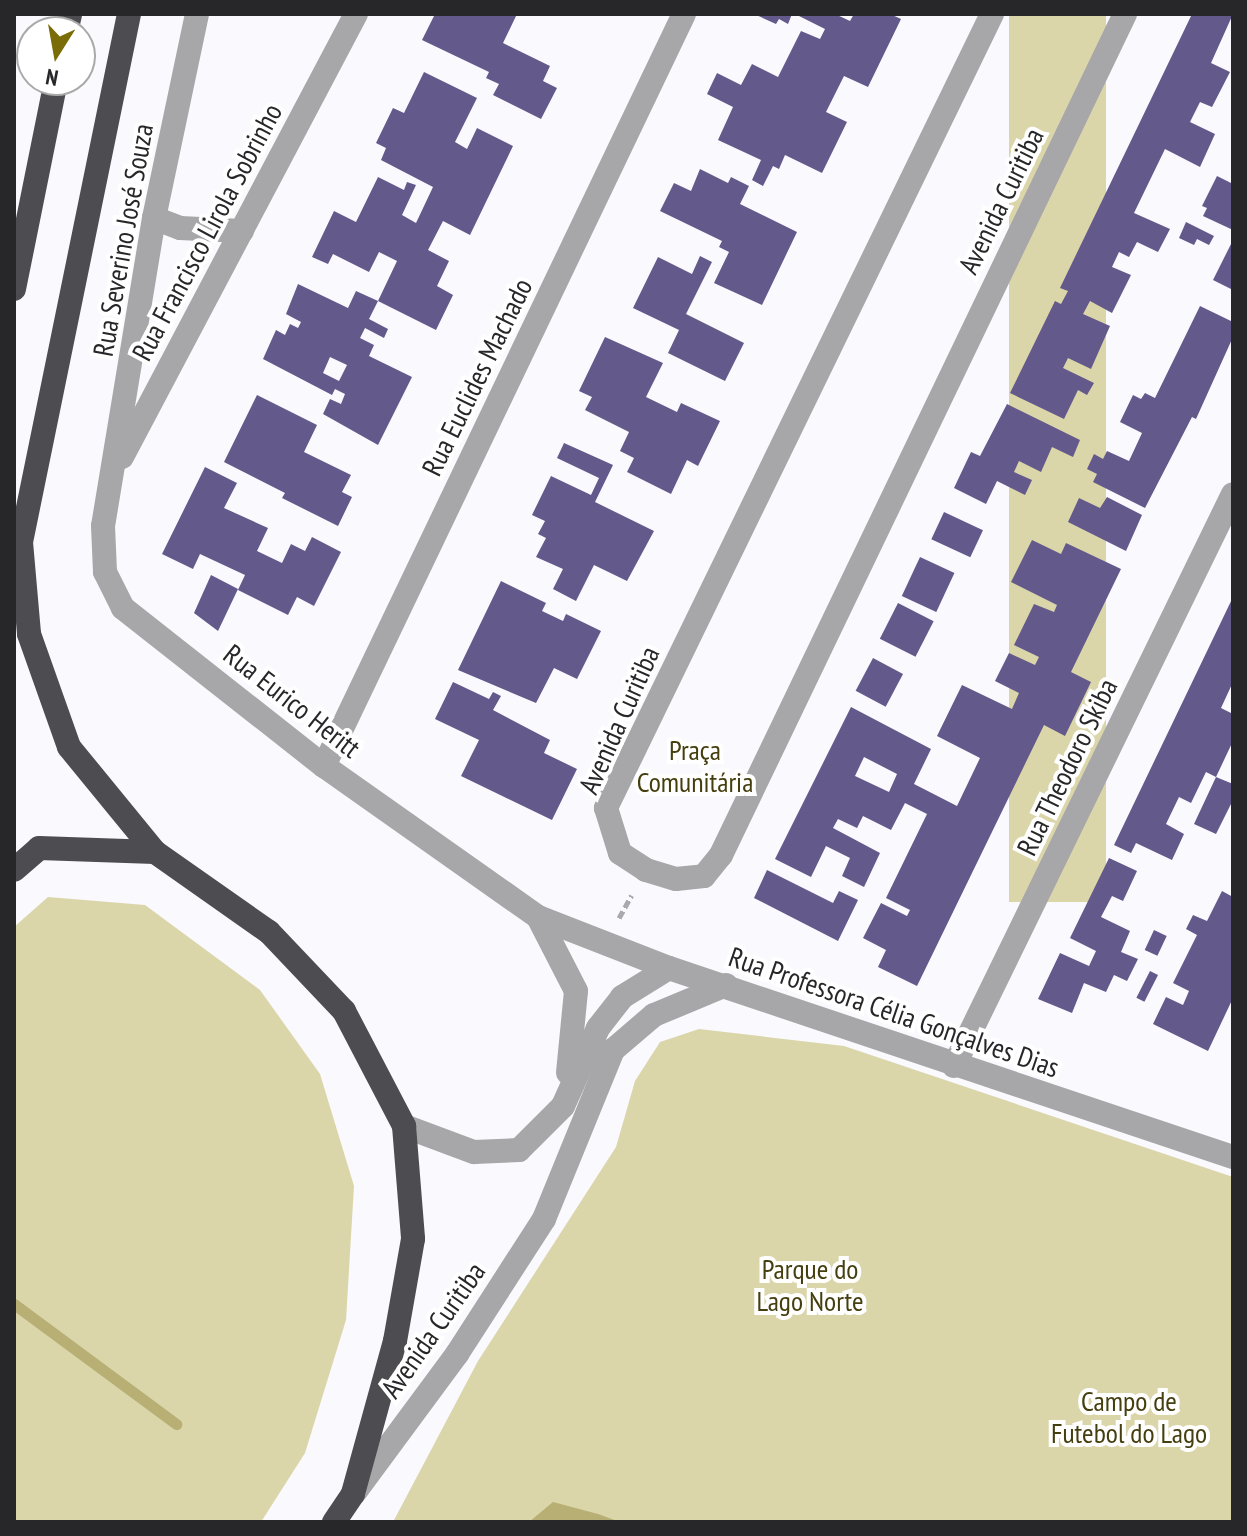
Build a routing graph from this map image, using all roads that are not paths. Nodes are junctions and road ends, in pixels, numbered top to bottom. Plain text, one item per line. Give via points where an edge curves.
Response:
1 (129, 14) edge
2 (197, 14) edge
3 (356, 14) edge
4 (684, 14) edge
5 (992, 14) edge
6 (1125, 14) edge
7 (53, 96) edge
8 (154, 218) junction
9 (242, 231) junction
10 (14, 289) edge
11 (112, 477) junction
12 (1233, 494) edge
13 (324, 766) junction
14 (155, 852) junction
15 (14, 870) edge
16 (538, 917) junction
17 (669, 968) junction
18 (726, 985) junction
19 (954, 1066) junction
20 (563, 1106) junction
21 (404, 1126) junction
22 (1233, 1157) edge
23 (353, 1494) junction
24 (334, 1522) edge

1 - 14 highway via 21,542 29,634 69,747
2 - 8 street, Rua Severino José Souza
3 - 9 street, Rua Francisco Lirola Sobrinho
4 - 13 street, Rua Euclides Machado
5 - 6 street, Avenida Curitiba via 606,808 620,853 646,870 676,879 704,876 721,855
7 - 10 highway
8 - 9 street via 180,228
8 - 11 street, Rua Severino José Souza
9 - 11 street, Rua Francisco Lirola Sobrinho
11 - 13 street, Rua Eurico Heritt via 103,526 105,572 123,608
12 - 19 street, Rua Theodoro Skiba
13 - 16 street, Rua Eurico Heritt
14 - 15 highway via 39,848
14 - 21 highway via 269,932 344,1011
16 - 17 street, Rua Professora Célia Gonçalves Dias
16 - 20 street via 576,991
17 - 18 street, Rua Professora Célia Gonçalves Dias
17 - 20 street via 622,997 598,1028
18 - 19 street, Rua Professora Célia Gonçalves Dias
18 - 23 street, Avenida Curitiba via 654,1015 613,1050 544,1219 457,1354
19 - 22 street, Rua Professora Célia Gonçalves Dias
20 - 21 street via 519,1150 474,1152
21 - 23 highway via 413,1239 395,1341
23 - 24 highway

